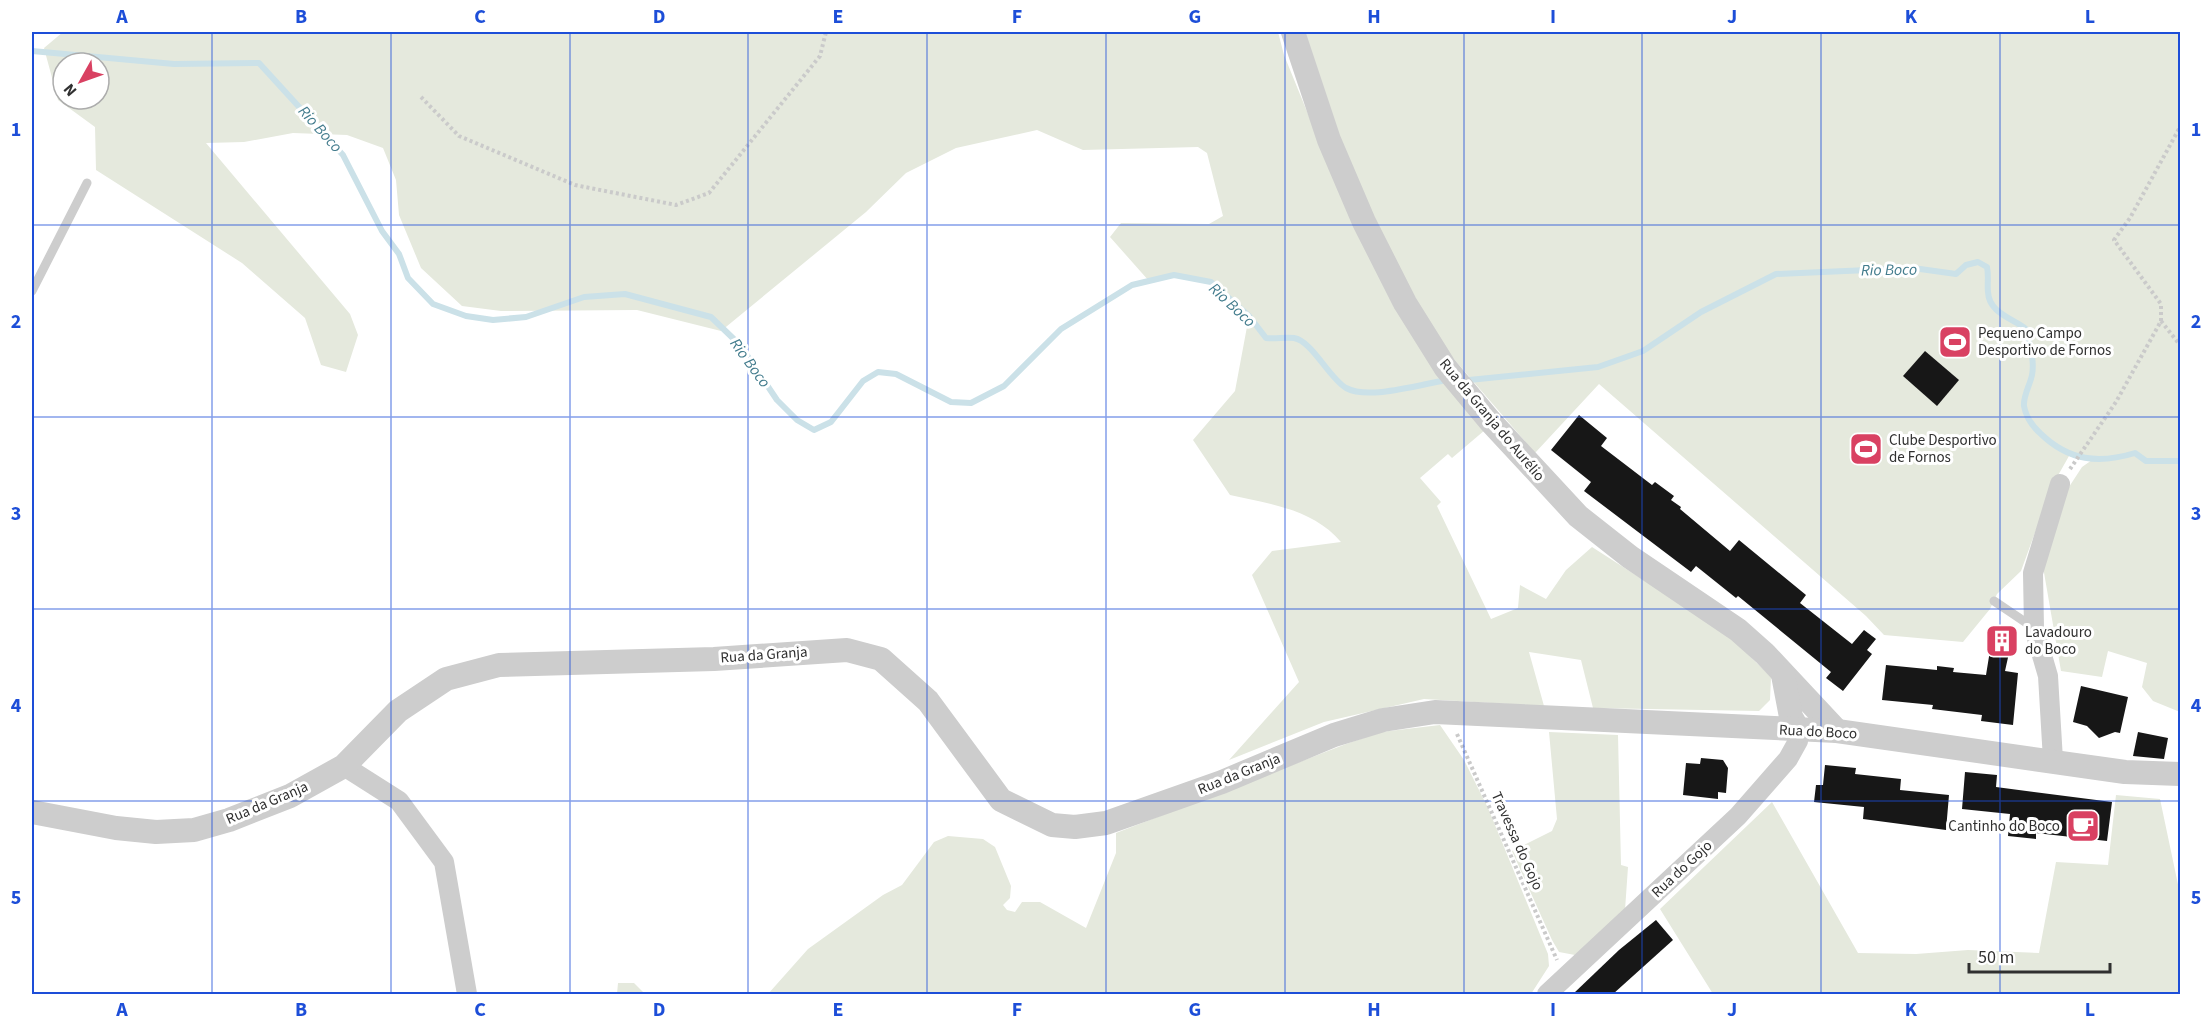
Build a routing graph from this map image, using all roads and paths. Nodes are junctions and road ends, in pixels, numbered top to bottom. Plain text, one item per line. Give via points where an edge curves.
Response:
1 (826, 32) edge
2 (1294, 39) edge
3 (421, 97) dead end
4 (2181, 128) edge
5 (87, 183) dead end
6 (32, 291) edge
7 (2161, 321) junction
8 (2181, 345) edge
9 (2065, 476) joint
10 (1994, 601) dead end
11 (2034, 628) junction
12 (1783, 675) junction
13 (1453, 713) junction
14 (1799, 730) junction
15 (1837, 731) junction
16 (2053, 760) junction
17 (344, 766) junction
18 (2181, 774) edge
19 (32, 812) edge
20 (1569, 974) junction
21 (467, 994) edge
22 (1547, 994) edge

1 - 3 path via 820,56 709,193 676,205 575,185 459,136
2 - 12 street, Rua da Granja do Aurélio via 1329,140 1364,222 1405,303 1445,367 1578,516 1630,557 1738,630
4 - 7 path via 2114,240 2161,304
5 - 6 lane
7 - 8 path
7 - 9 path via 2116,402
9 - 11 street via 2032,573
10 - 11 lane
11 - 16 street via 2048,676
12 - 14 street via 1791,717
12 - 15 street, Rua da Granja do Aurélio
13 - 14 street, Rua do Boco
13 - 17 street, Rua da Granja via 1383,720 1334,735 1222,782 1106,823 1075,827 1052,825 1001,800 928,701 881,659 847,650 499,666 446,679 399,711
13 - 20 path, Travessa do Gojo via 1455,730 1557,960
14 - 15 street, Rua do Boco
14 - 20 street, Rua do Gojo via 1788,759 1738,816
15 - 16 street, Rua do Boco
16 - 18 street, Rua do Boco via 2126,772
17 - 19 street, Rua da Granja via 290,796 194,830 116,828
17 - 21 street via 399,801 444,862
20 - 22 street, Rua do Gojo

